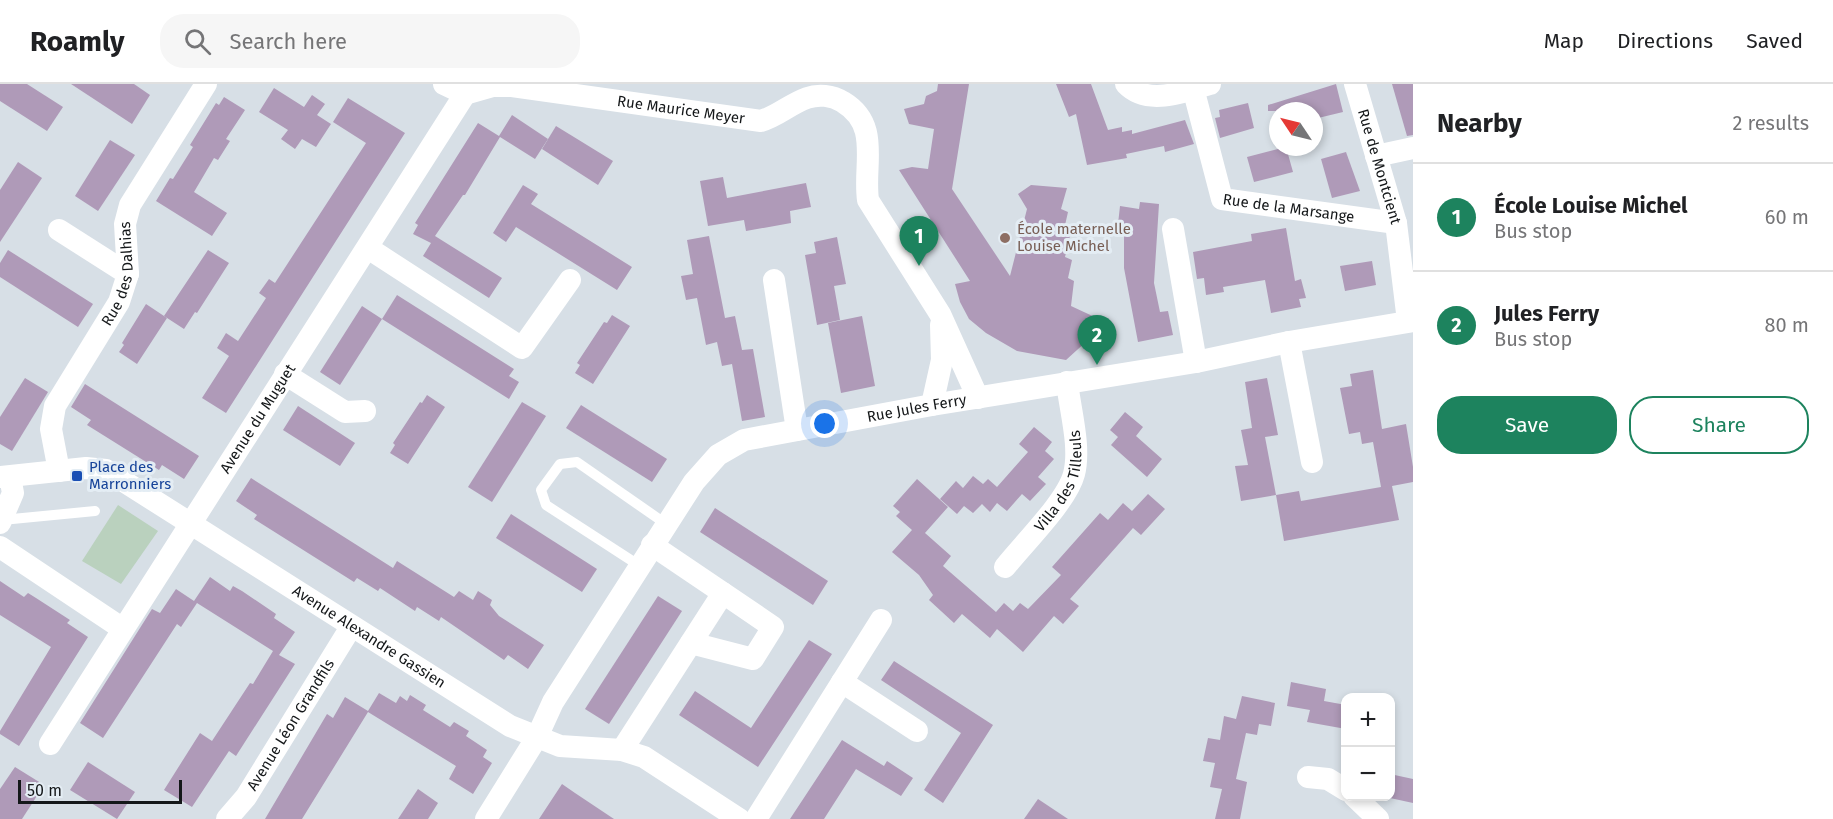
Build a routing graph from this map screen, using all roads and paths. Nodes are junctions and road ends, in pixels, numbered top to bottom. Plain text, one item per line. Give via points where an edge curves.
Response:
1 (206, 84) edge
2 (444, 84) edge
3 (1126, 84) edge
4 (1355, 84) edge
5 (1202, 86) edge
6 (551, 88) edge
7 (805, 91) edge
8 (465, 94) junction
9 (1413, 148) edge
10 (1376, 156) junction
11 (1396, 224) junction
12 (59, 230) dead end
13 (1173, 230) dead end
14 (368, 248) junction
15 (128, 274) junction
16 (570, 280) dead end
17 (774, 280) dead end
18 (940, 314) junction
19 (1411, 321) edge
20 (1289, 342) junction
21 (1196, 362) junction
22 (285, 374) junction
23 (1067, 382) junction
24 (978, 398) junction
25 (932, 405) junction
26 (365, 411) dead end
27 (797, 430) junction
28 (1312, 462) dead end
29 (59, 471) junction
30 (5, 477) edge
31 (95, 511) dead end
32 (1, 522) edge
33 (189, 524) junction
34 (666, 524) junction
35 (652, 545) junction
36 (0, 547) edge
37 (639, 566) junction
38 (1005, 567) dead end
39 (723, 593) junction
40 (881, 620) dead end
41 (351, 627) junction
42 (123, 629) junction
43 (691, 643) junction
44 (842, 682) junction
45 (917, 731) dead end
46 (537, 737) junction
47 (50, 744) dead end
48 (622, 750) junction
49 (1308, 777) dead end
50 (1341, 787) edge
51 (1359, 801) edge
52 (227, 819) edge
53 (486, 819) edge
54 (739, 819) edge
55 (756, 819) edge
56 (1377, 819) edge

1 - 15 street, Rue des Dalhias via 130,205 125,224
2 - 8 street
3 - 5 street via 1144,95 1168,96
4 - 10 street, Rue de Montcient
5 - 11 street, Rue de la Marsange via 1222,199
6 - 7 street, Rue Maurice Meyer via 761,121 777,117
6 - 8 street, Rue Maurice Meyer via 494,86
7 - 18 street, Rue Maurice Meyer via 839,99 861,118 868,134 868,200
8 - 14 street, Avenue du Muguet
9 - 10 street
10 - 11 street, Rue de Montcient
11 - 19 street, Rue de Montcient
12 - 15 street
13 - 21 street
14 - 16 street via 522,348
14 - 22 street, Avenue du Muguet
15 - 29 street, Rue des Dalhias via 119,302 55,406 51,429
17 - 27 street
18 - 24 street, Rue Maurice Meyer
18 - 25 street, Rue Maurice Meyer via 942,360
19 - 20 street, Rue Jules Ferry
20 - 21 street, Rue Jules Ferry
20 - 28 street
21 - 23 street, Rue Jules Ferry
22 - 26 street via 345,412
22 - 33 street, Avenue du Muguet
23 - 24 street, Rue Jules Ferry
23 - 38 street, Villa des Tilleuls via 1076,455 1074,473 1068,490
24 - 25 street, Rue Jules Ferry
25 - 27 street, Rue Jules Ferry
27 - 34 street, Rue Jules Ferry via 744,440 718,454
29 - 30 street, Avenue Alexandre Gassien
29 - 33 street, Avenue Alexandre Gassien via 106,470
30 - 32 street via 13,493
31 - 32 lane
33 - 41 street, Avenue Alexandre Gassien
33 - 42 street, Avenue du Muguet
34 - 35 street, Rue Jules Ferry
34 - 37 lane via 578,462 560,464 541,490 546,504
35 - 37 street, Rue Jules Ferry
35 - 39 street
36 - 42 street
37 - 46 street, Rue Jules Ferry via 553,702
39 - 43 street
39 - 43 street via 773,627 753,659
40 - 44 street
41 - 46 street, Avenue Alexandre Gassien via 510,726
41 - 52 street, Avenue Léon Grandfils via 246,797
42 - 47 street, Avenue du Muguet
43 - 48 street
44 - 45 street
44 - 55 street
46 - 48 street, Avenue Alexandre Gassien via 560,746
46 - 53 street, Rue Jules Ferry
48 - 54 street, Avenue Alexandre Gassien via 644,757
49 - 50 street via 1328,779
51 - 56 street

